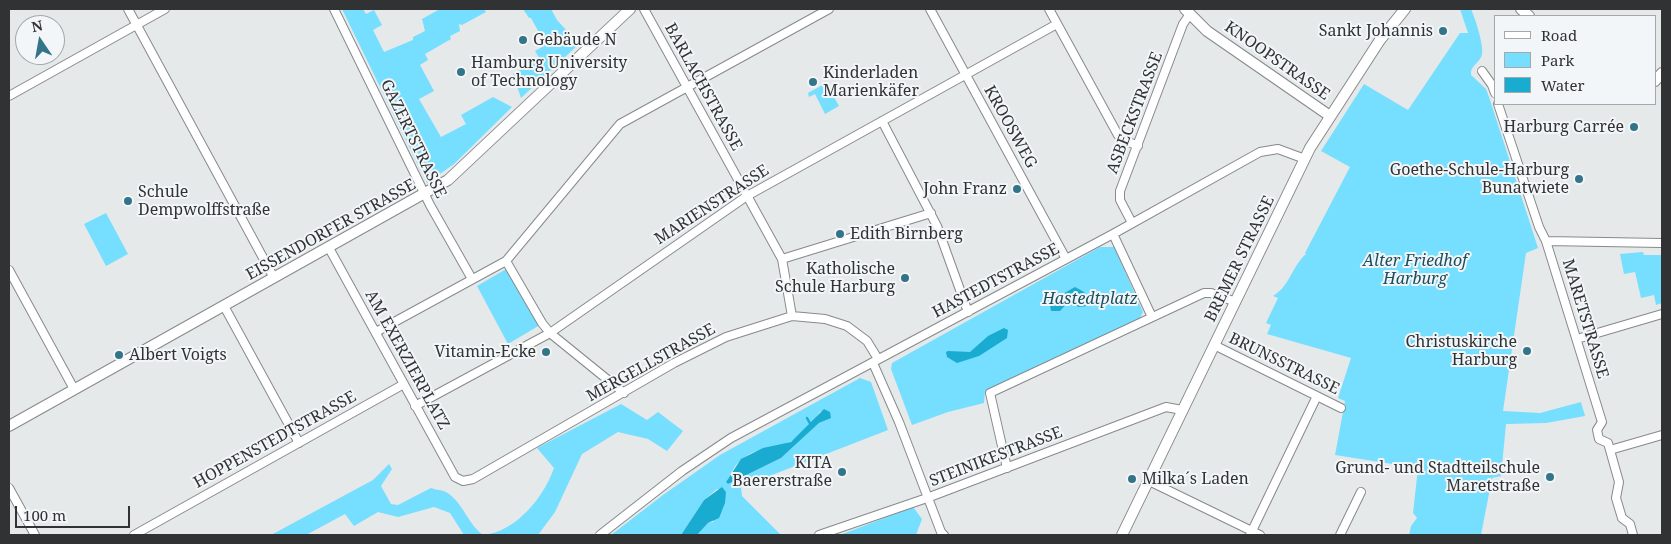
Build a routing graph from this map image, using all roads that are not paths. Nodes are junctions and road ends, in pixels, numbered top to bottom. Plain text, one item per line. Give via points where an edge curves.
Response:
1 (128, 9) edge
2 (166, 9) edge
3 (334, 9) edge
4 (630, 9) edge
5 (644, 9) edge
6 (830, 9) edge
7 (930, 9) edge
8 (1049, 9) edge
9 (1405, 9) edge
10 (1188, 12) edge
11 (138, 24) junction
12 (1057, 24) junction
13 (1482, 70) dead end
14 (966, 74) junction
15 (687, 86) junction
16 (1494, 90) edge
17 (9, 96) edge
18 (1498, 105) edge
19 (1330, 116) junction
20 (882, 121) junction
21 (1138, 146) junction
22 (1305, 159) junction
23 (426, 194) junction
24 (747, 196) junction
25 (931, 213) junction
26 (1132, 223) junction
27 (1114, 234) junction
28 (1546, 241) junction
29 (1662, 243) edge
30 (329, 248) junction
31 (782, 259) junction
32 (1066, 259) junction
33 (506, 261) junction
34 (9, 270) edge
35 (274, 278) junction
36 (472, 279) junction
37 (1236, 302) junction
38 (224, 306) junction
39 (968, 312) junction
40 (1662, 314) edge
41 (792, 316) junction
42 (1152, 317) junction
43 (376, 332) junction
44 (550, 332) junction
45 (1577, 339) junction
46 (1214, 345) junction
47 (875, 361) junction
48 (404, 384) junction
49 (74, 390) junction
50 (624, 393) junction
51 (1317, 396) junction
52 (415, 406) junction
53 (1341, 408) dead end
54 (1182, 410) junction
55 (9, 426) edge
56 (1662, 435) edge
57 (299, 443) junction
58 (1610, 450) junction
59 (1007, 468) junction
60 (465, 481) joint
61 (1149, 481) junction
62 (9, 488) edge
63 (1361, 492) dead end
64 (927, 498) junction
65 (1251, 533) edge
66 (35, 535) edge
67 (134, 535) edge
68 (600, 535) edge
69 (819, 535) edge
70 (944, 535) edge
71 (1122, 535) edge
72 (1260, 535) edge
73 (1340, 535) edge
74 (1633, 535) edge

1 - 11 street
2 - 11 street
3 - 23 street, GAZERTSTRASSE
4 - 23 main road, EISSENDORFER STRASSE via 462,169
5 - 15 street, BARLACHSTRASSE
6 - 15 street
7 - 14 street, KROOSWEG
8 - 12 street
9 - 19 main road, BREMER STRASSE via 1380,40
10 - 19 main road, KNOOPSTRASSE via 1207,32
10 - 21 street, ASBECKSTRASSE
11 - 17 street
11 - 35 street
12 - 14 street, MARIENSTRASSE
12 - 21 street via 1118,135
13 - 16 street
14 - 20 street, MARIENSTRASSE
14 - 32 street, KROOSWEG
15 - 24 street, BARLACHSTRASSE
15 - 33 street via 620,124
18 - 28 street, MARETSTRASSE
19 - 22 main road, BREMER STRASSE
20 - 24 street, MARIENSTRASSE
20 - 25 street
21 - 26 street, ASBECKSTRASSE via 1120,191 1120,200
22 - 26 street, HASTEDTSTRASSE via 1278,149 1264,151
22 - 37 main road, BREMER STRASSE
23 - 30 main road, EISSENDORFER STRASSE
23 - 36 street, GAZERTSTRASSE
24 - 31 street, BARLACHSTRASSE
24 - 44 street, MARIENSTRASSE
25 - 31 street
25 - 39 street
26 - 27 street, HASTEDTSTRASSE
27 - 32 street, HASTEDTSTRASSE
27 - 42 street
28 - 29 street
28 - 45 street, MARETSTRASSE
30 - 35 main road, EISSENDORFER STRASSE
30 - 43 street, AM EXERZIERPLATZ
31 - 41 street, BARLACHSTRASSE
32 - 39 street, HASTEDTSTRASSE
33 - 36 street
33 - 44 street via 542,324
34 - 49 street
35 - 38 main road, EISSENDORFER STRASSE
36 - 43 street
37 - 42 street via 1208,293
37 - 46 main road, BREMER STRASSE
38 - 49 main road, EISSENDORFER STRASSE
38 - 57 street
39 - 47 street, HASTEDTSTRASSE
40 - 45 street
41 - 47 street, MERGELLSTRASSE via 848,326 867,340
41 - 50 street, MERGELLSTRASSE via 726,337
42 - 59 street via 990,392
43 - 48 street, AM EXERZIERPLATZ
44 - 50 street
44 - 52 street, MARIENSTRASSE
45 - 58 street, MARETSTRASSE via 1602,422 1597,430 1599,439 1608,443
46 - 51 street, BRUNSSTRASSE
46 - 54 main road, BREMER STRASSE
47 - 64 street, MERGELLSTRASSE
47 - 68 street, HASTEDTSTRASSE via 731,438 656,490
48 - 52 street, AM EXERZIERPLATZ
48 - 57 street, HOPPENSTEDTSTRASSE
49 - 55 main road, EISSENDORFER STRASSE
50 - 60 street, MERGELLSTRASSE
51 - 53 street, BRUNSSTRASSE
51 - 65 street
52 - 60 street, AM EXERZIERPLATZ via 456,477
54 - 59 street, STEINIKESTRASSE via 1166,407
54 - 61 main road, BREMER STRASSE
56 - 58 street
57 - 67 street, HOPPENSTEDTSTRASSE
58 - 74 street, MARETSTRASSE via 1619,482 1616,498 1622,518 1630,524
59 - 64 street, STEINIKESTRASSE
61 - 65 street
61 - 71 main road, BREMER STRASSE
62 - 66 street
63 - 73 street
64 - 69 street, STEINIKESTRASSE
64 - 70 street, MERGELLSTRASSE
65 - 72 street

